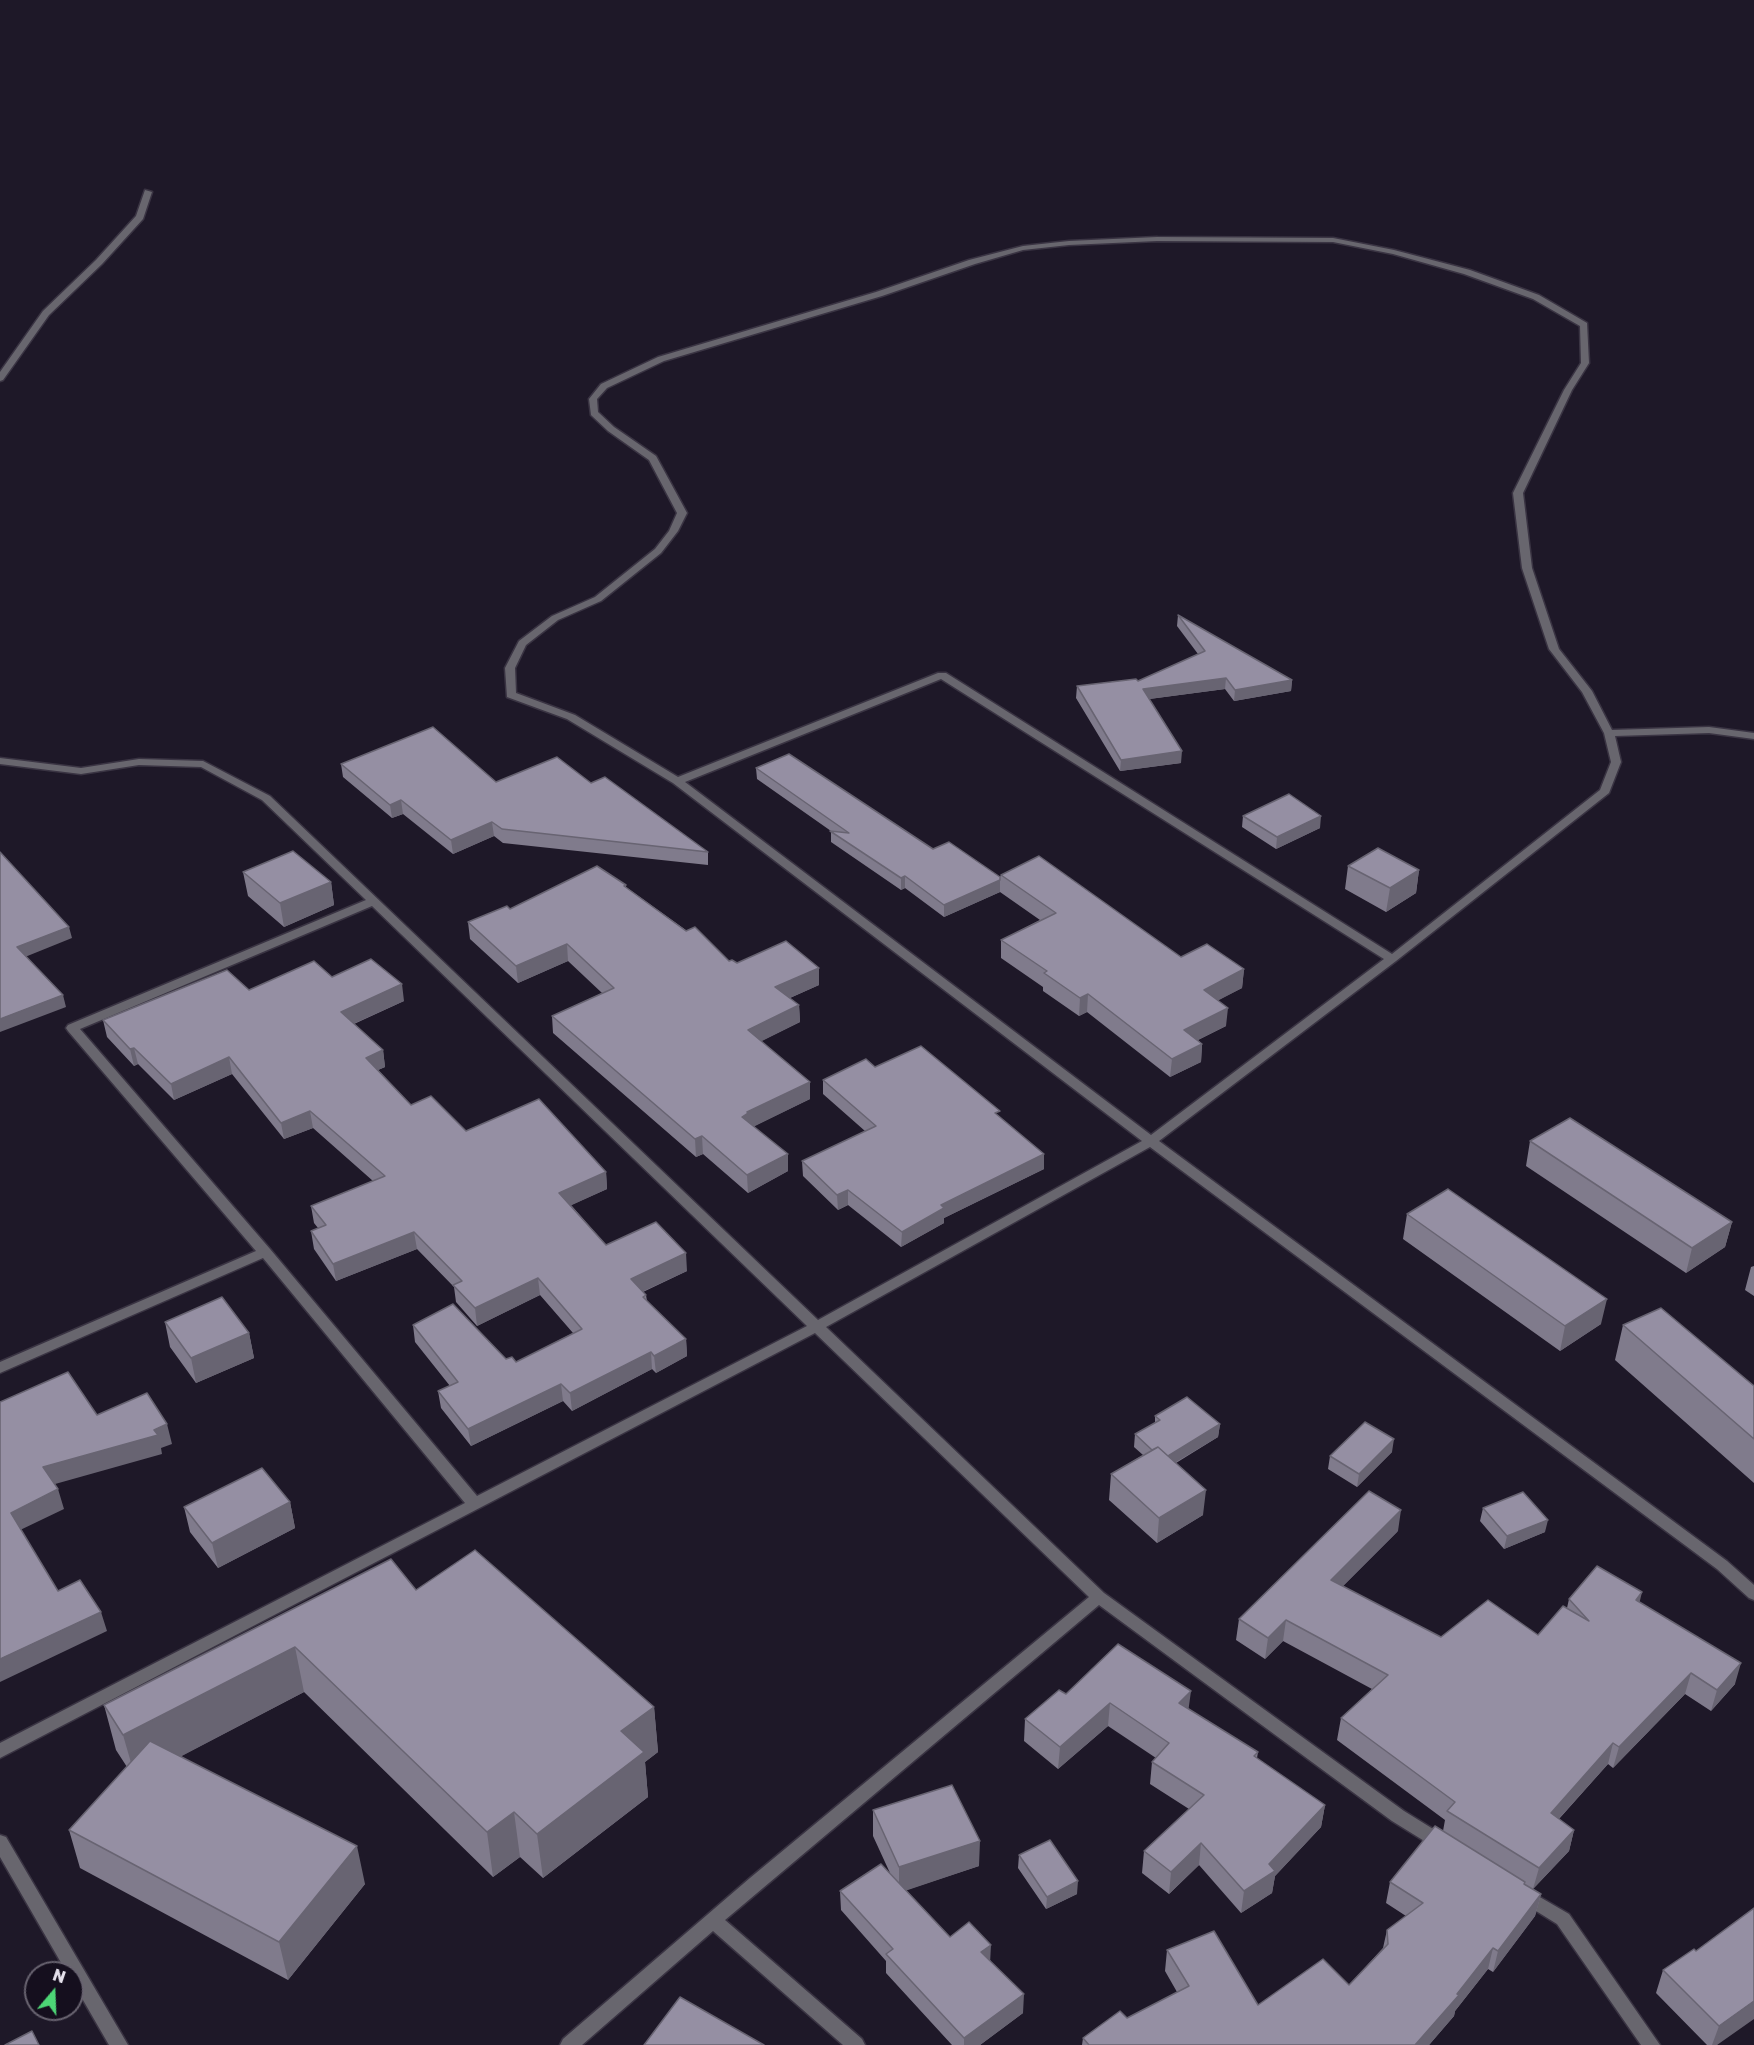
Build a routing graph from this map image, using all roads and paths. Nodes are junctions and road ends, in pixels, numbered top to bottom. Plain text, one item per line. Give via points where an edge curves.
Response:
1 (148, 192) dead end
2 (0, 378) edge
3 (1610, 733) junction
4 (1754, 736) edge
5 (0, 761) edge
6 (677, 781) junction
7 (374, 901) junction
8 (1392, 959) junction
9 (1151, 1141) junction
10 (265, 1252) junction
11 (818, 1326) junction
12 (0, 1368) edge
13 (475, 1504) junction
14 (1754, 1594) edge
15 (1099, 1598) junction
16 (0, 1751) edge
17 (0, 1842) edge
18 (1456, 1852) edge
19 (1515, 1889) edge
20 (713, 1920) junction
21 (119, 2045) edge
22 (569, 2045) edge
23 (856, 2045) edge
24 (1651, 2045) edge

1 - 2 street via 140,217 46,313
3 - 4 street via 1709,730
3 - 6 street via 1587,691 1554,649 1527,568 1518,493 1585,363 1584,325 1536,297 1467,273 1333,240 1069,243 1023,248 972,262 662,359 604,386 593,399 594,413 653,458 682,513 658,552 598,599 555,618 522,643 510,668 512,695 571,717
3 - 8 street via 1616,762 1605,791
5 - 7 street via 81,771 139,762 202,764 266,798
6 - 8 street via 942,675
6 - 9 street
7 - 10 street via 72,1028
7 - 11 street
8 - 9 street
9 - 11 street
9 - 14 street via 1722,1565
10 - 12 street
10 - 13 street
11 - 13 street
11 - 15 street
13 - 16 street
15 - 18 street via 1398,1816
15 - 20 street
17 - 21 street
19 - 24 street via 1563,1919
20 - 22 street
20 - 23 street

